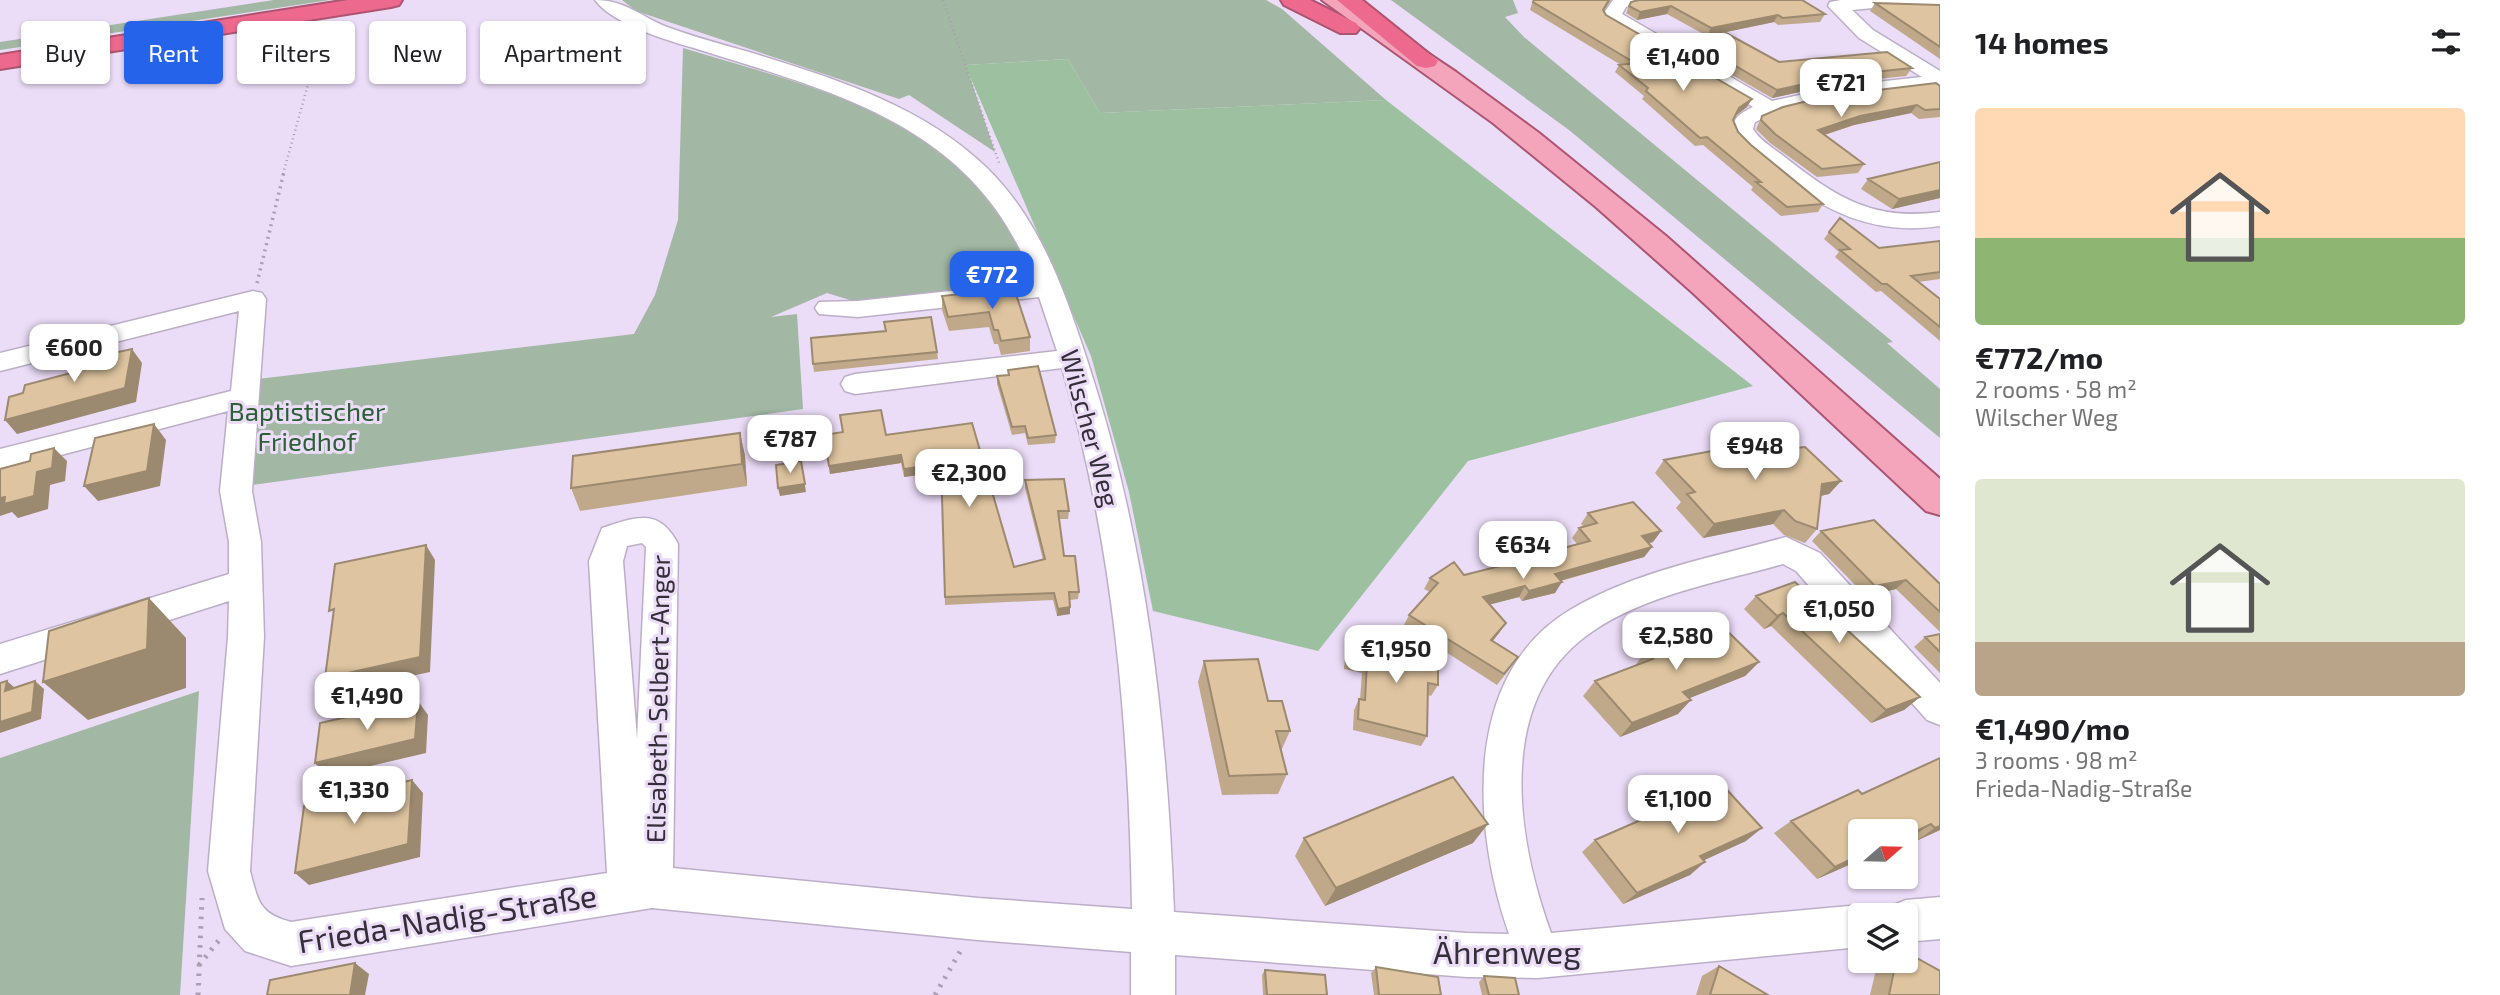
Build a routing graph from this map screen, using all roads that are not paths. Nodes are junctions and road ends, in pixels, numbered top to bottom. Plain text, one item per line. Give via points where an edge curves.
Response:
1 (351, 0) edge
2 (391, 0) edge
3 (604, 0) edge
4 (1292, 0) edge
5 (1306, 0) edge
6 (1333, 0) edge
7 (1348, 0) edge
8 (1635, 0) edge
9 (1940, 4) edge
10 (1348, 28) junction
11 (0, 55) edge
12 (1426, 61) junction
13 (0, 62) edge
14 (1940, 81) edge
15 (1769, 108) junction
16 (1929, 222) edge
17 (1940, 240) edge
18 (1049, 288) junction
19 (828, 308) dead end
20 (1073, 358) junction
21 (0, 362) edge
22 (855, 384) dead end
23 (242, 398) junction
24 (1838, 409) junction
25 (0, 460) edge
26 (1940, 501) edge
27 (245, 582) junction
28 (0, 659) edge
29 (1940, 709) edge
30 (640, 888) junction
31 (1940, 918) edge
32 (1918, 920) edge
33 (1848, 927) edge
34 (1154, 931) junction
35 (1538, 956) junction
36 (1153, 995) edge

1 - 11 highway
2 - 13 highway
3 - 18 street, Wilscher Weg via 660,31 845,91 916,125 968,163 1004,201 1033,247
4 - 10 highway
5 - 10 main road
6 - 12 main road
7 - 12 highway
8 - 15 street via 1620,3 1611,16
9 - 14 street via 1883,1 1837,6 1866,34
10 - 24 main road via 1555,176
12 - 24 main road via 1639,228
14 - 15 street via 1854,91
15 - 16 street via 1746,118 1742,129 1799,180 1826,199 1867,216
16 - 17 street
18 - 19 street via 858,309
18 - 20 street, Wilscher Weg
20 - 22 street
20 - 34 street, Wilscher Weg via 1106,471 1129,604 1147,770
21 - 23 street, Frieda-Nadig-Straße via 253,299
23 - 25 street
23 - 27 street, Frieda-Nadig-Straße via 236,491
24 - 26 main road
27 - 28 street
27 - 30 street, Frieda-Nadig-Straße via 246,637 229,872 240,914 260,936 291,944
29 - 35 street via 1808,562 1786,550 1626,598 1578,622 1552,644 1519,689 1504,752 1507,843 1516,890
30 - 30 street, Elisabeth-Selbert-Anger via 606,561 614,537 649,529 662,544
30 - 34 street, Frieda-Nadig-Straße
31 - 32 street
33 - 35 street, Ährenweg
34 - 35 street, Ährenweg via 1467,955
34 - 36 street, Wilscher Weg

